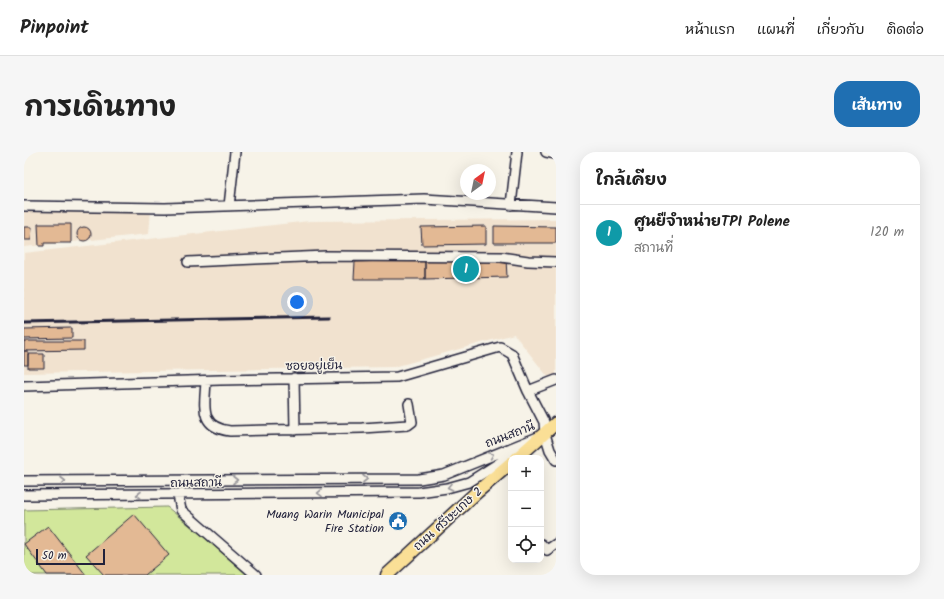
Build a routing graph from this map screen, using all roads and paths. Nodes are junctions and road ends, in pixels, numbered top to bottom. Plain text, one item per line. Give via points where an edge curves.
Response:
1 (235, 152) edge
2 (517, 152) edge
3 (546, 152) edge
4 (556, 154) edge
5 (511, 205) junction
6 (24, 206) edge
7 (229, 206) junction
8 (556, 207) edge
9 (188, 262) dead end
10 (556, 262) edge
11 (294, 378) junction
12 (556, 380) edge
13 (206, 381) junction
14 (24, 386) edge
15 (528, 391) junction
16 (410, 404) dead end
17 (556, 423) edge
18 (295, 430) junction
19 (550, 434) edge
20 (521, 455) edge
21 (556, 460) edge
22 (508, 466) edge
23 (24, 481) edge
24 (178, 495) junction
25 (24, 496) edge
26 (556, 544) edge
27 (544, 547) edge
28 (256, 575) edge
29 (386, 575) edge

1 - 7 street
2 - 5 street
3 - 4 street
5 - 7 street via 424,199
5 - 8 street
6 - 7 street
9 - 10 street via 326,256 501,257
11 - 13 street, ซอยอยู่เย็น
11 - 15 street, ซอยอยู่เย็น via 397,377 500,347 512,354
11 - 18 street
12 - 15 street
13 - 14 street, ซอยอยู่เย็น
13 - 18 street via 205,415 214,426 230,432
15 - 19 street, ซอยอยู่เย็น
16 - 18 street via 412,419 408,425
17 - 19 main road
19 - 20 main road
19 - 21 street, ซอยอยู่เย็น via 550,450
23 -> 19 street, ถนนสถานี via 419,479 444,475
19 -> 24 street, ถนนสถานี via 469,482 447,488 419,492
22 - 29 main road, ถนน ศรีษะเกษ 2
24 -> 25 street, ถนนสถานี
24 - 28 street via 181,510
26 - 27 street via 547,550

